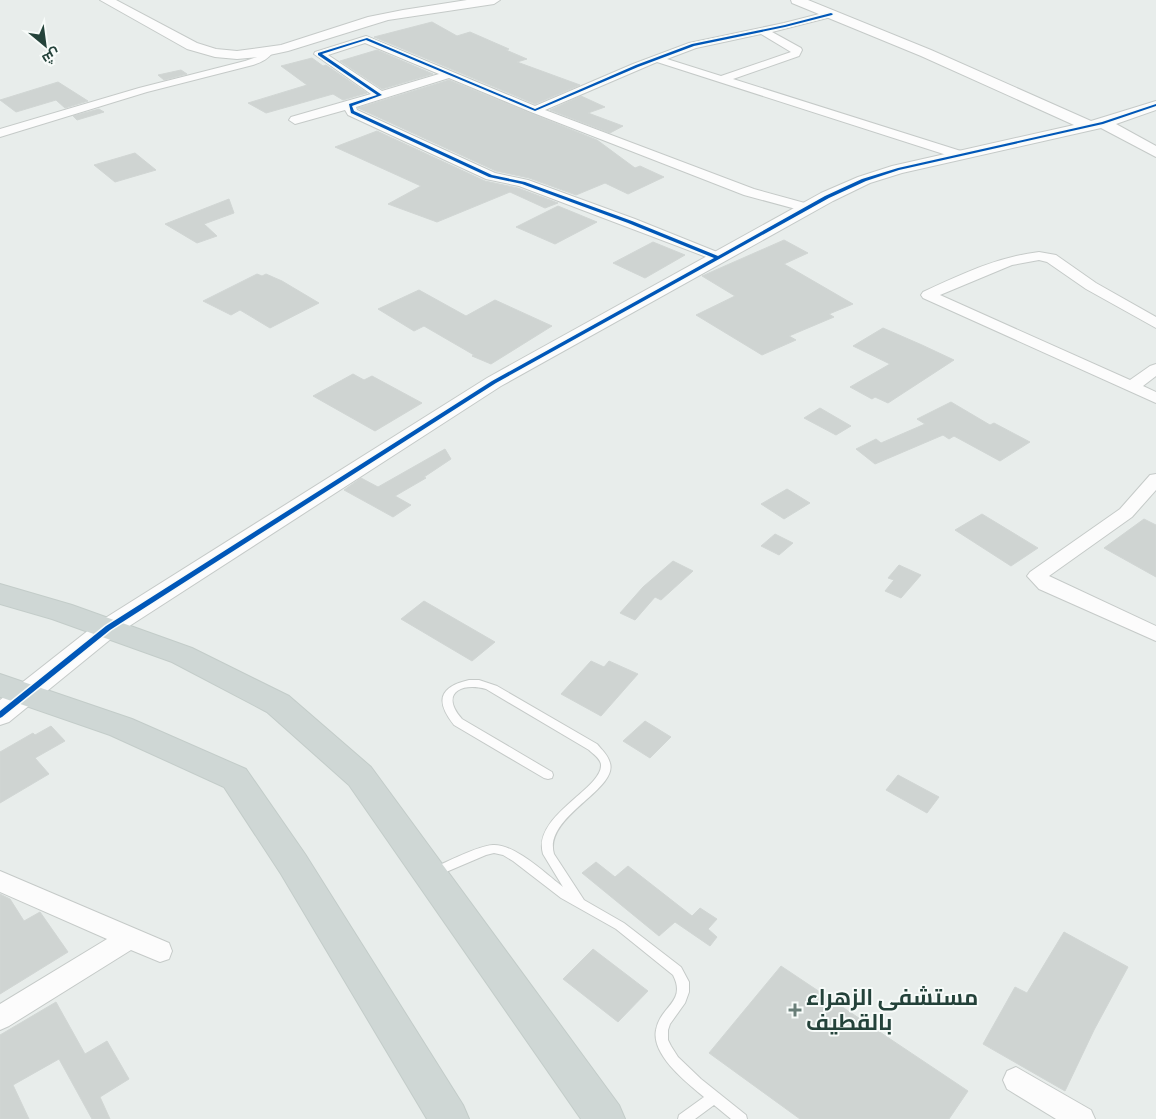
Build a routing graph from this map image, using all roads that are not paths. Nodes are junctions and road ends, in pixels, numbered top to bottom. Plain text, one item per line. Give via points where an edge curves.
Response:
1 (106, 0) edge
2 (132, 0) edge
3 (445, 0) edge
4 (494, 0) edge
5 (796, 0) edge
6 (820, 0) edge
7 (831, 14) junction
8 (763, 31) junction
9 (269, 51) junction
10 (657, 59) junction
11 (449, 74) junction
12 (723, 79) junction
13 (380, 95) junction
14 (350, 105) junction
15 (1156, 105) edge
16 (535, 110) junction
17 (295, 120) dead end
18 (1103, 123) junction
19 (0, 133) edge
20 (1156, 142) edge
21 (1156, 152) edge
22 (960, 155) junction
23 (807, 208) junction
24 (717, 257) junction
25 (1156, 323) edge
26 (1156, 369) edge
27 (1131, 386) junction
28 (1156, 398) edge
29 (1156, 479) edge
30 (0, 594) edge
31 (108, 628) junction
32 (1156, 634) edge
33 (14, 689) edge
34 (0, 715) edge
35 (548, 775) dead end
36 (430, 874) junction
37 (0, 881) edge
38 (581, 905) junction
39 (128, 938) junction
40 (160, 951) dead end
41 (0, 1018) edge
42 (1016, 1080) dead end
43 (714, 1097) junction
44 (449, 1119) edge
45 (604, 1119) edge
46 (684, 1119) edge
47 (741, 1119) edge
48 (1081, 1119) edge

1 - 9 street via 206,52 232,56
2 - 3 street via 212,42 246,46 380,10
4 - 9 street via 388,17
5 - 7 street
6 - 18 street via 940,49
7 - 8 street
7 - 18 street
8 - 10 street via 693,45
8 - 12 street via 797,50 795,54
9 - 19 street via 250,63 143,90
10 - 12 street
10 - 16 street
11 - 13 street
11 - 13 street via 366,39 319,54
11 - 16 street
12 - 22 street
13 - 14 street
14 - 17 street
14 - 24 street via 352,112 491,176 523,183
15 - 18 street
16 - 23 street via 749,192
18 - 20 street
18 - 21 street
18 - 22 street
22 - 23 street via 864,180
23 - 24 street
24 - 31 street via 494,382
25 - 27 street via 1043,255 1016,259 928,295
26 - 27 street
27 - 28 street
29 - 32 street via 1126,513 1037,576 1046,584
30 - 31 main road
31 - 33 street
31 - 36 main road via 182,654 278,704 360,776
33 - 34 street
33 - 44 main road via 121,726 235,778 293,864
35 - 38 lane via 458,722 445,705 448,694 458,686 489,686 593,747 602,757 606,771 555,824 547,842 551,861
36 - 38 lane via 484,851 505,851
36 - 45 main road
37 - 39 street
38 - 43 lane via 620,926 683,979 686,988 663,1028 662,1040 672,1058 690,1078
39 - 40 street
39 - 41 street
42 - 48 street
43 - 46 lane
43 - 47 lane

